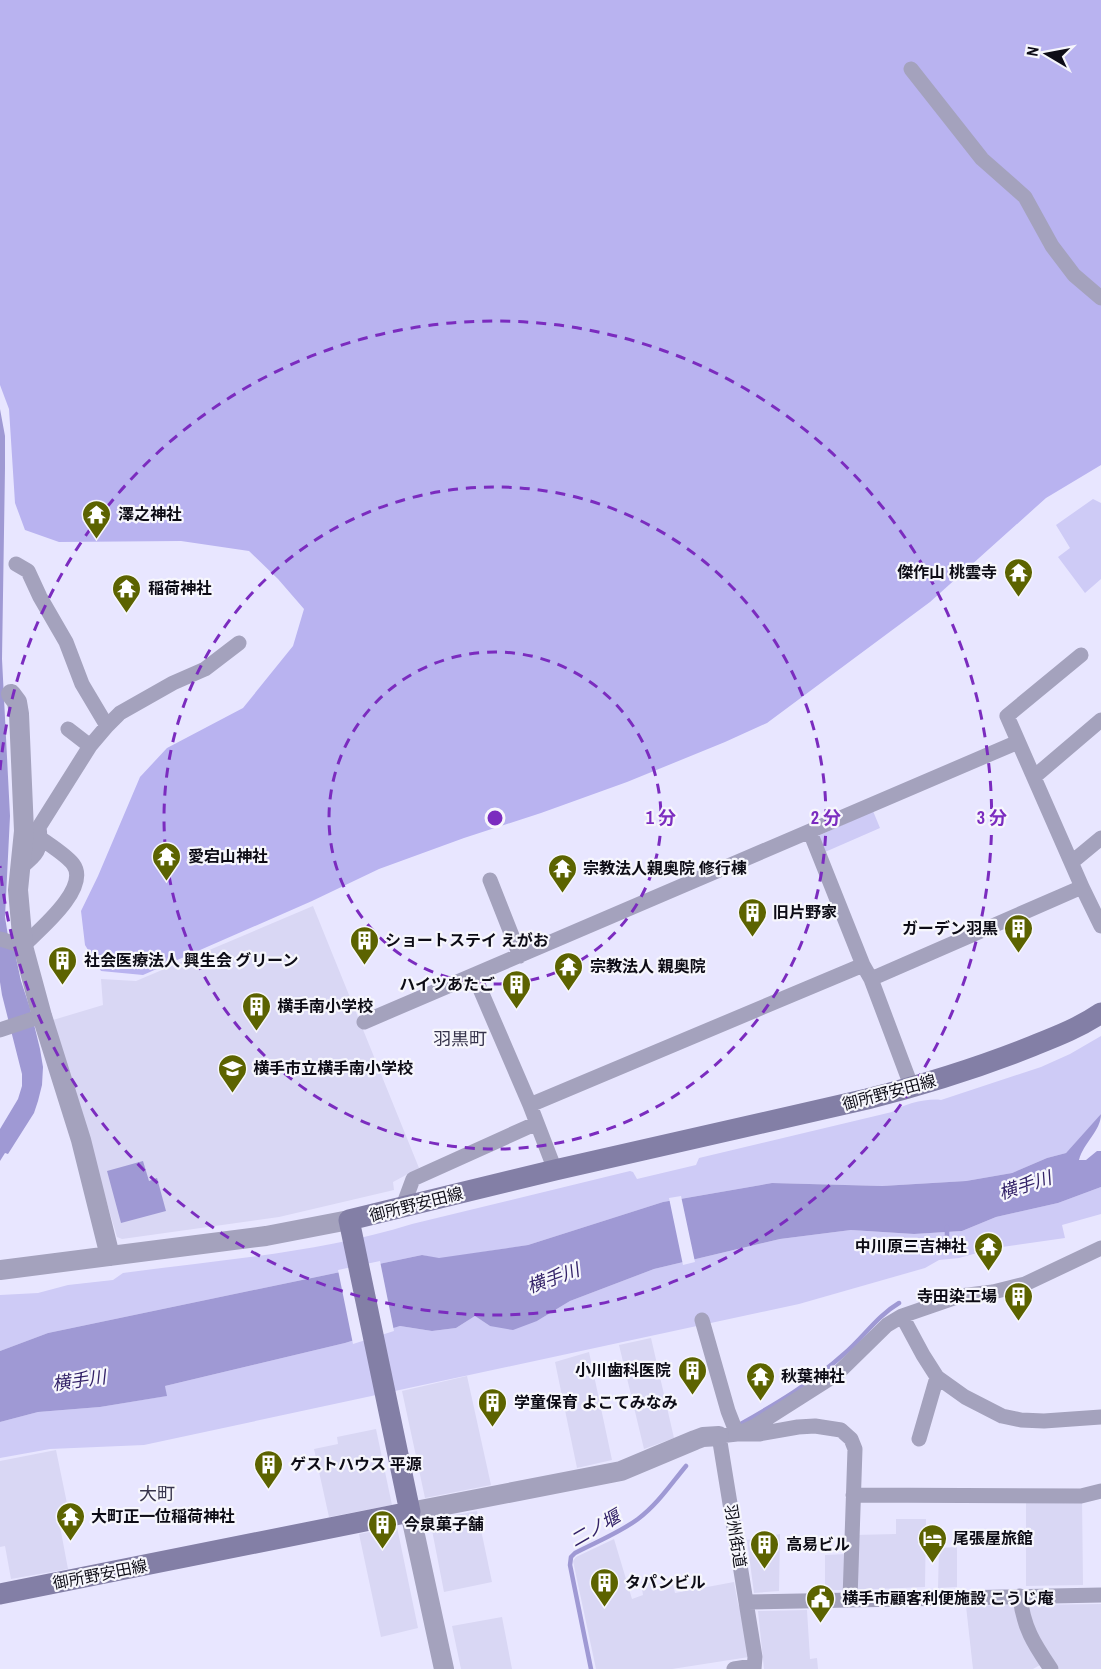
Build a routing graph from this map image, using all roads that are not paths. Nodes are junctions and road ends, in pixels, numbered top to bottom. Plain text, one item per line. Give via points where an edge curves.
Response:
1 (911, 69) dead end
2 (1101, 298) edge
3 (16, 564) dead end
4 (239, 643) dead end
5 (1081, 655) dead end
6 (6, 692) edge
7 (1101, 720) edge
8 (106, 726) junction
9 (68, 729) dead end
10 (1018, 742) junction
11 (90, 746) junction
12 (1034, 777) junction
13 (810, 831) junction
14 (40, 838) junction
15 (1101, 838) edge
16 (1072, 862) junction
17 (20, 868) junction
18 (490, 880) dead end
19 (1082, 887) junction
20 (1101, 926) edge
21 (0, 939) edge
22 (19, 944) junction
23 (519, 956) junction
24 (863, 965) junction
25 (474, 975) junction
26 (871, 979) junction
27 (1101, 1013) edge
28 (39, 1017) junction
29 (364, 1022) dead end
30 (3, 1029) edge
31 (912, 1088) junction
32 (530, 1106) junction
33 (537, 1123) junction
34 (555, 1170) junction
35 (403, 1206) junction
36 (349, 1220) junction
37 (1101, 1248) edge
38 (110, 1256) junction
39 (0, 1270) edge
40 (902, 1316) junction
41 (702, 1320) dead end
42 (937, 1377) junction
43 (1101, 1417) edge
44 (728, 1435) junction
45 (919, 1439) dead end
46 (1101, 1491) edge
47 (853, 1495) junction
48 (410, 1512) junction
49 (0, 1594) edge
50 (1101, 1595) edge
51 (1020, 1596) junction
52 (850, 1599) junction
53 (747, 1602) junction
54 (754, 1668) edge
55 (444, 1669) edge
56 (734, 1669) edge
57 (1050, 1669) edge

1 - 2 street via 982,159 1025,197 1074,275
3 - 8 street via 28,571
4 - 8 street via 205,669 120,713
5 - 10 street via 1006,716
6 - 17 street via 17,702 19,725 24,831
7 - 12 street
8 - 11 street
9 - 11 street
10 - 12 street
10 - 13 street
11 - 14 street via 39,828
12 - 16 street
13 - 23 street
13 - 24 street
14 - 17 street via 36,856
14 - 22 street via 74,865 75,886 65,904
15 - 16 street
16 - 19 street
17 - 22 street
18 - 23 street
19 - 20 street
19 - 26 street
21 - 22 street
22 - 28 street
23 - 25 street
24 - 26 street
24 - 32 street
25 - 29 street
25 - 32 street
26 - 31 street
27 - 31 main road, 御所野安田線 via 1087,1023 1014,1054
28 - 30 street
28 - 38 street via 81,1140
31 - 34 main road, 御所野安田線
32 - 33 street
33 - 34 street
33 - 35 street via 413,1179
34 - 35 main road, 御所野安田線
35 - 36 main road, 御所野安田線
36 - 38 street via 266,1236
36 - 48 main road, 御所野安田線
37 - 40 street via 1025,1284 960,1296
38 - 39 street
40 - 42 street
40 - 44 street via 887,1325 837,1374 755,1426
41 - 44 street, 羽州街道 via 728,1411
42 - 43 street via 1002,1416 1044,1421
42 - 45 street
44 - 47 street via 814,1426 841,1430 855,1449
44 - 48 street via 703,1437 621,1471
44 - 53 street, 羽州街道
46 - 47 street via 1081,1496
47 - 52 street
48 - 49 main road, 御所野安田線
48 - 55 street
50 - 51 street
51 - 52 street
51 - 57 street via 1032,1642
52 - 53 street
53 - 54 street, 羽州街道
54 - 56 street

